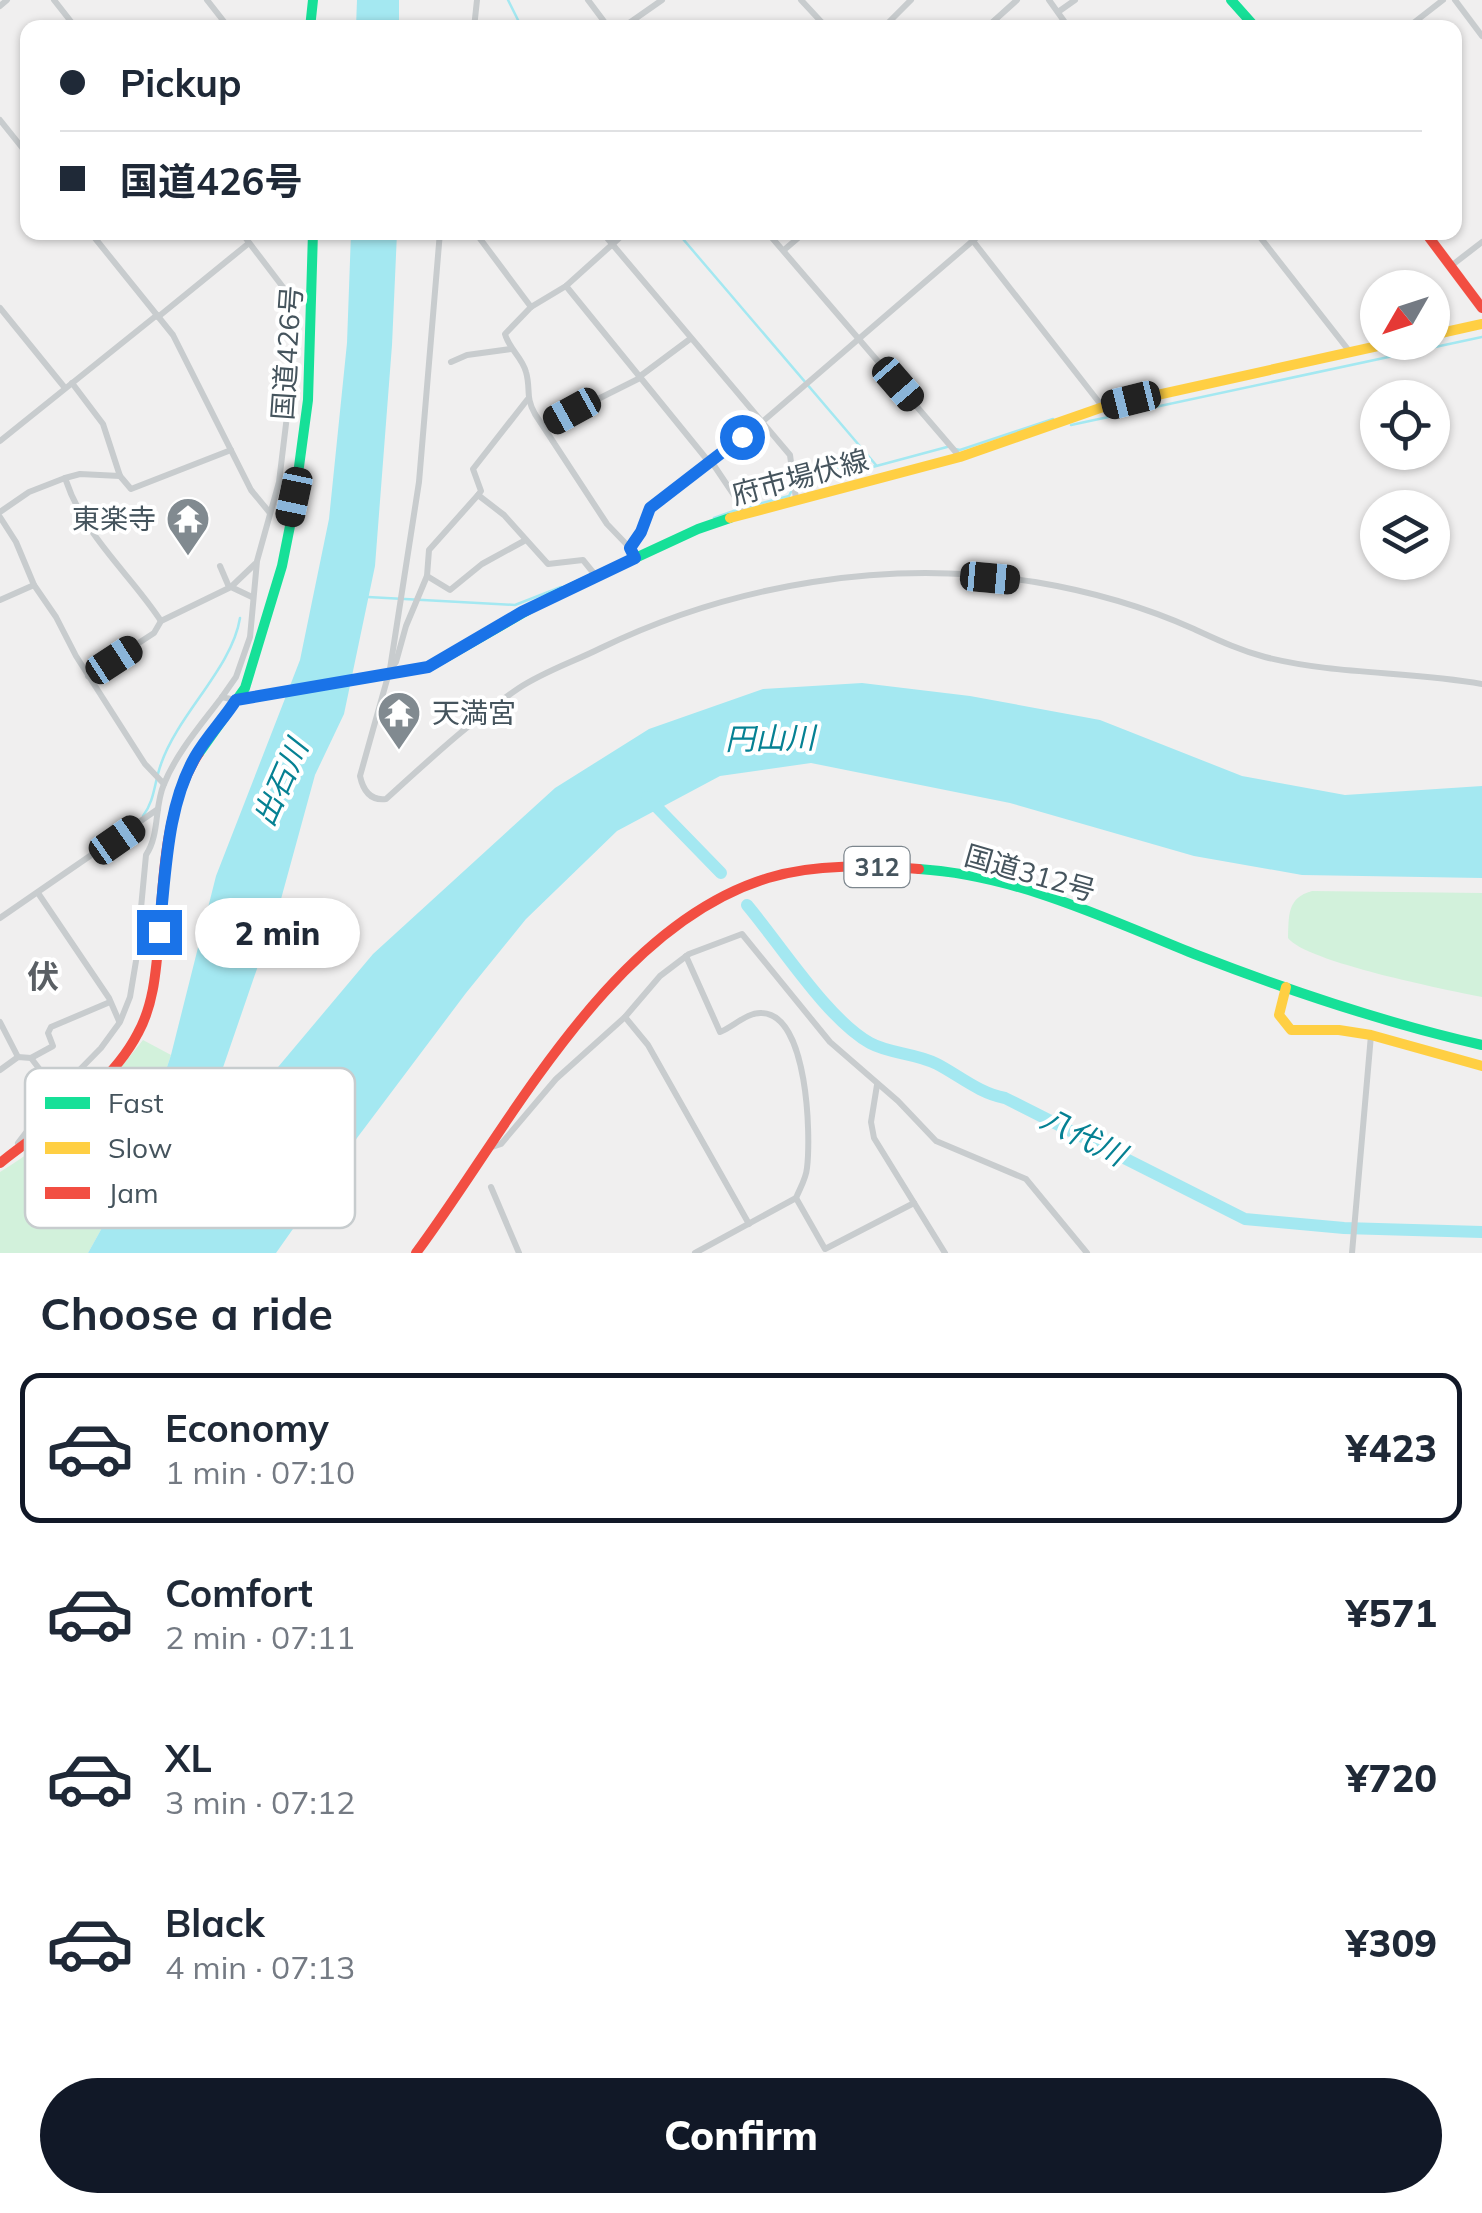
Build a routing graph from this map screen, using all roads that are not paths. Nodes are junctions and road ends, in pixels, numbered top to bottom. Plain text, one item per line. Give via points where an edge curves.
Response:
1 (7, 0) edge
2 (54, 0) edge
3 (207, 0) edge
4 (662, 0) edge
5 (801, 0) edge
6 (910, 0) edge
7 (1017, 0) edge
8 (1049, 0) edge
9 (1074, 0) edge
10 (1232, 0) edge
11 (1443, 0) edge
12 (1455, 0) edge
13 (0, 6) edge
14 (1058, 12) junction
15 (70, 20) edge
16 (223, 20) edge
17 (633, 20) edge
18 (820, 20) edge
19 (891, 20) edge
20 (995, 20) edge
21 (1064, 20) edge
22 (1249, 20) edge
23 (1417, 20) edge
24 (1482, 36) edge
25 (0, 120) edge
26 (20, 145) edge
27 (96, 240) edge
28 (313, 240) edge
29 (439, 240) edge
30 (481, 240) edge
31 (608, 240) edge
32 (617, 240) edge
33 (775, 240) edge
34 (796, 240) edge
35 (972, 240) joint
36 (1262, 240) edge
37 (1431, 240) edge
38 (249, 242) joint
39 (1482, 242) edge
40 (611, 245) junction
41 (784, 250) junction
42 (1450, 266) junction
43 (566, 286) junction
44 (531, 307) junction
45 (0, 308) edge
46 (1482, 308) edge
47 (158, 316) junction
48 (1482, 324) edge
49 (1450, 330) edge
50 (858, 338) junction
51 (690, 339) junction
52 (511, 348) junction
53 (1360, 350) edge
54 (1350, 352) junction
55 (451, 362) dead end
56 (639, 377) junction
57 (69, 386) junction
58 (527, 400) junction
59 (1102, 407) junction
60 (762, 421) junction
61 (544, 426) junction
62 (0, 441) edge
63 (231, 450) junction
64 (960, 457) junction
65 (710, 462) junction
66 (120, 476) junction
67 (65, 478) junction
68 (478, 495) junction
69 (796, 499) junction
70 (746, 512) junction
71 (0, 514) edge
72 (270, 514) junction
73 (524, 540) junction
74 (632, 553) junction
75 (257, 561) junction
76 (220, 566) dead end
77 (428, 576) junction
78 (596, 576) junction
79 (34, 585) junction
80 (230, 587) junction
81 (252, 598) junction
82 (0, 600) edge
83 (161, 621) junction
84 (385, 674) junction
85 (88, 676) junction
86 (1482, 684) edge
87 (222, 697) junction
88 (236, 700) junction
89 (164, 784) junction
90 (159, 809) junction
91 (38, 893) junction
92 (0, 918) edge
93 (686, 956) junction
94 (1286, 987) junction
95 (110, 1002) junction
96 (625, 1017) junction
97 (0, 1022) edge
98 (120, 1022) junction
99 (1371, 1035) junction
100 (1482, 1044) edge
101 (18, 1057) junction
102 (31, 1058) junction
103 (1482, 1066) edge
104 (38, 1068) edge
105 (81, 1068) edge
106 (111, 1068) edge
107 (0, 1070) edge
108 (877, 1085) junction
109 (25, 1132) edge
110 (25, 1143) edge
111 (492, 1147) junction
112 (2, 1161) edge
113 (491, 1187) dead end
114 (796, 1198) junction
115 (914, 1202) junction
116 (749, 1224) junction
117 (1352, 1251) edge
118 (416, 1253) edge
119 (519, 1253) edge
120 (695, 1253) edge
121 (945, 1253) edge
122 (1087, 1253) edge

1 - 13 street
2 - 15 street
3 - 16 street
4 - 17 street
5 - 18 street
6 - 19 street
7 - 20 street
8 - 14 street
9 - 14 street
10 - 22 main road
11 - 23 street
12 - 24 street
14 - 21 street
25 - 26 street
27 - 47 street
28 - 88 main road, 国道426号 via 312,363 301,462 271,602 250,676
29 - 84 street via 419,482
30 - 44 street
31 - 40 street
32 - 40 street
33 - 41 street
34 - 41 street
35 - 50 street
35 - 59 street
36 - 54 street
37 - 42 main road
38 - 47 street
38 - 72 street via 292,299 294,366
39 - 42 street
40 - 43 street
40 - 51 street
41 - 50 street
42 - 46 main road
43 - 44 street
43 - 56 street
44 - 52 street via 505,334
45 - 57 street
47 - 57 street
47 - 63 street
48 - 49 main road
50 - 60 street
50 - 64 street
51 - 56 street
51 - 60 street
52 - 55 street
52 - 58 street via 526,368
53 - 54 main road, 府市場伏線
54 - 59 main road, 府市場伏線
56 - 61 street
56 - 65 street
57 - 62 street
57 - 66 street via 103,424
58 - 61 street
58 - 68 street via 473,469
59 - 64 main road, 府市場伏線
60 - 65 street
60 - 69 street via 790,455
61 - 74 street
63 - 66 street via 134,490
63 - 72 street
64 - 69 main road, 府市場伏線
65 - 70 street
65 - 74 street via 650,508
66 - 67 street
67 - 71 street via 29,492
67 - 83 street via 76,511
68 - 73 street
68 - 77 street via 430,550
69 - 70 main road, 府市場伏線
70 - 74 main road, 府市場伏線
71 - 79 street
72 - 75 street
73 - 77 street via 450,590
73 - 78 street via 548,564 583,560
74 - 78 main road, 府市場伏線
75 - 80 street
75 - 81 street
76 - 80 street
77 - 84 street via 396,662
78 - 84 main road, 府市場伏線 via 443,661
79 - 82 street
79 - 85 street
80 - 81 street
80 - 83 street
81 - 87 street via 244,660
83 - 85 street via 154,633
84 - 86 street via 360,776 366,792 380,800 520,688 568,660 678,616 841,578 966,575 1036,582 1119,602 1264,656
84 - 88 main road, 府市場伏線
85 - 89 street
87 - 88 street
87 - 89 street
88 - 106 main road, 国道426号 via 197,753 176,803 147,1016
89 - 90 street
90 - 91 street
90 - 98 street via 146,855 130,997
91 - 92 street
91 - 95 street
93 - 96 street
93 - 108 street via 746,936 830,1042
93 - 114 street via 720,1032 755,1014 776,1016 798,1055 808,1130 807,1168
94 - 99 main road via 1280,1015 1291,1030
94 - 100 main road, 国道312号 / 312
94 - 111 main road, 国道312号 / 312 via 1058,900 963,874 888,868 790,872 711,906 631,966 571,1034
95 - 98 street
95 - 102 street via 51,1027 53,1046
96 - 111 street
96 - 116 street via 648,1045
97 - 101 street
98 - 105 street
99 - 103 main road
99 - 117 street
101 - 102 street
101 - 107 street
102 - 104 street
108 - 115 street via 874,1138
108 - 122 street via 936,1141 1026,1180
109 - 112 street
110 - 112 main road, 国道426号
111 - 118 main road, 国道312号 / 312
113 - 119 street
114 - 115 street via 826,1249
114 - 116 street
115 - 121 street
116 - 120 street

